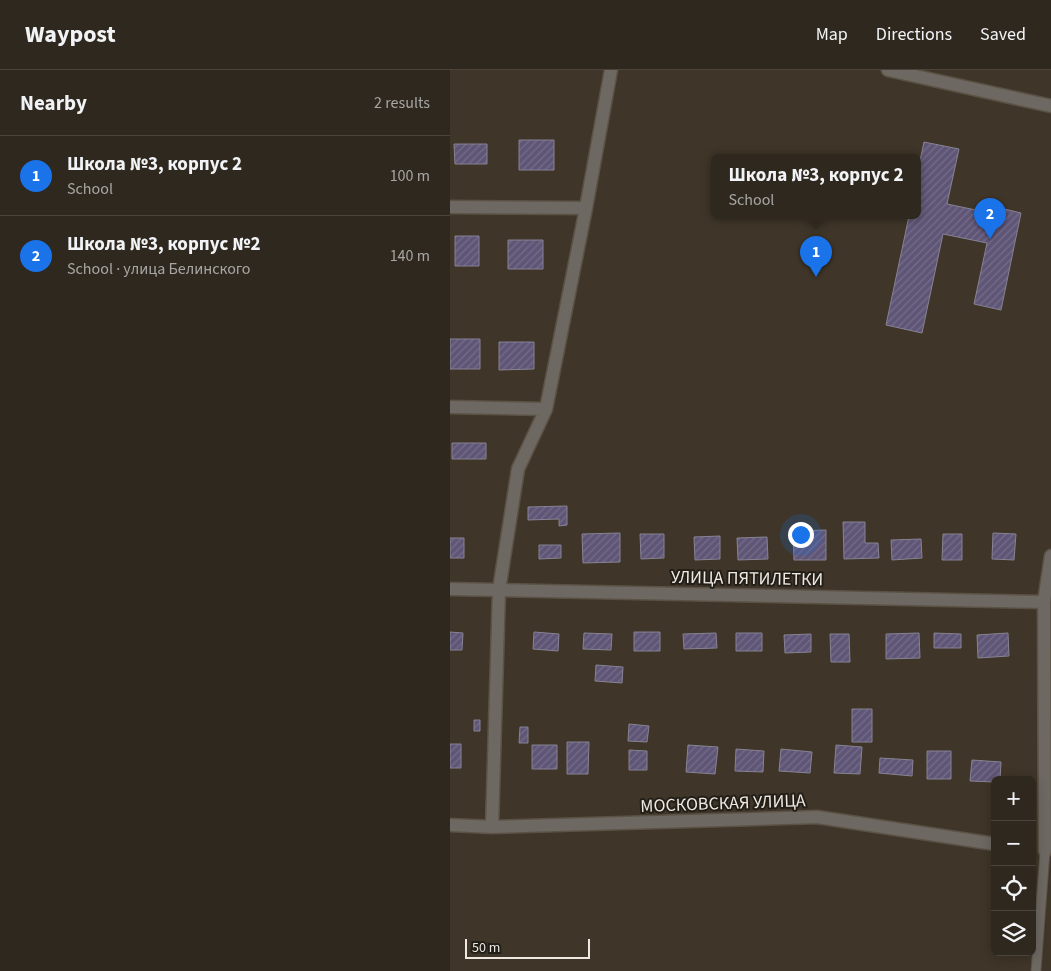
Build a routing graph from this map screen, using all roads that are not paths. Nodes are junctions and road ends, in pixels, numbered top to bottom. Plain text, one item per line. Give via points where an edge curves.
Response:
1 (611, 70) edge
2 (888, 70) edge
3 (1051, 106) edge
4 (450, 207) edge
5 (586, 208) junction
6 (450, 407) edge
7 (546, 408) junction
8 (1051, 556) edge
9 (450, 590) edge
10 (499, 590) junction
11 (1044, 602) junction
12 (450, 825) edge
13 (492, 828) junction
14 (991, 843) edge
15 (1043, 851) edge
16 (1036, 971) edge

1 - 5 street
2 - 3 street
4 - 5 street
5 - 7 street
6 - 7 street
7 - 10 street via 518,469
8 - 11 street
9 - 10 street, УЛИЦА ПЯТИЛЕТКИ
10 - 11 street, УЛИЦА ПЯТИЛЕТКИ
10 - 13 street
11 - 15 street
12 - 13 street, МОСКОВСКАЯ УЛИЦА
13 - 14 street, МОСКОВСКАЯ УЛИЦА via 817,818
15 - 16 lane

